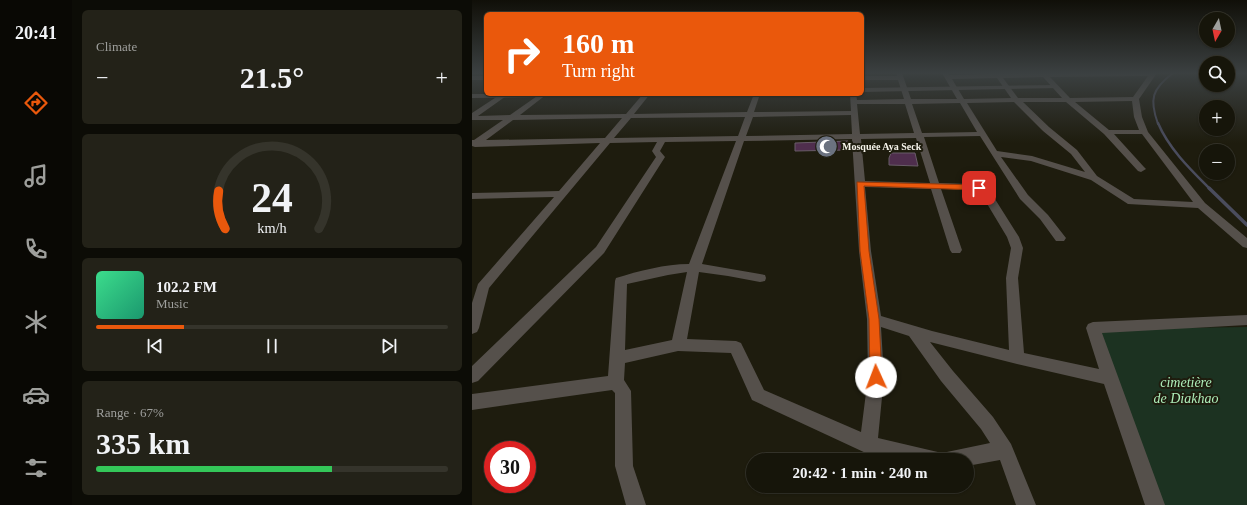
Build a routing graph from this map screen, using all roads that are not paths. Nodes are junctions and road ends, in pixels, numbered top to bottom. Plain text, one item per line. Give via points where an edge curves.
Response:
1 (503, 97) edge
2 (540, 97) edge
3 (645, 97) edge
4 (756, 97) edge
5 (906, 97) edge
6 (959, 97) edge
7 (1014, 97) edge
8 (1065, 97) edge
9 (1135, 99) joint
10 (1016, 100) junction
11 (1068, 100) junction
12 (962, 101) junction
13 (908, 102) junction
14 (853, 103) edge
15 (750, 114) junction
16 (629, 115) junction
17 (472, 116) edge
18 (512, 117) junction
19 (1107, 132) junction
20 (1144, 132) junction
21 (982, 134) junction
22 (919, 135) junction
23 (855, 136) junction
24 (741, 138) junction
25 (662, 140) junction
26 (607, 141) junction
27 (473, 144) edge
28 (994, 153) junction
29 (1140, 169) dead end
30 (1094, 178) junction
31 (860, 184) junction
32 (935, 185) junction
33 (562, 194) junction
34 (472, 196) edge
35 (1201, 204) junction
36 (1060, 238) dead end
37 (1247, 244) edge
38 (956, 250) dead end
39 (694, 268) junction
40 (760, 278) dead end
41 (874, 319) junction
42 (1247, 320) edge
43 (472, 328) edge
44 (914, 333) junction
45 (678, 345) junction
46 (617, 358) junction
47 (1017, 358) junction
48 (472, 376) edge
49 (1110, 378) junction
50 (616, 382) junction
51 (472, 402) edge
52 (868, 445) junction
53 (1005, 450) junction
54 (904, 453) edge
55 (974, 455) edge
56 (636, 505) edge
57 (1026, 505) edge
58 (1147, 505) edge
59 (1154, 505) edge

1 - 17 street
2 - 18 street
3 - 16 street
4 - 15 street
5 - 13 street
6 - 12 street
7 - 10 street
8 - 11 street
9 - 11 street
9 - 20 street
10 - 11 street
10 - 12 street
10 - 30 street via 1074,152
11 - 19 street
12 - 13 street
12 - 21 street
13 - 14 street
13 - 22 street
14 - 15 street
14 - 23 street
15 - 16 street
15 - 24 street
16 - 18 street
16 - 26 street
17 - 18 street
18 - 27 street
19 - 20 street
19 - 29 street
20 - 35 street
21 - 22 street
21 - 28 street
22 - 23 street
22 - 32 street
23 - 24 street
23 - 31 street
24 - 25 street
24 - 39 street
25 - 26 street
25 - 48 street via 656,151 661,157 600,250
26 - 27 street
26 - 33 street
28 - 30 street via 1032,159
28 - 36 street via 1024,197 1044,216
30 - 35 street via 1132,202
31 - 32 street
31 - 41 street
32 - 38 street
32 - 47 street via 984,190 1013,237 1017,248 1012,278
33 - 34 street
33 - 43 street via 483,287
35 - 37 street
39 - 40 street
39 - 45 street
39 - 46 street via 675,269 621,281
41 - 44 street
41 - 52 street via 876,377
42 - 49 street via 1093,328
44 - 47 street
44 - 53 street via 987,422
45 - 46 street
45 - 52 street via 736,347 758,395
46 - 50 street
47 - 49 street
49 - 59 street
50 - 51 street
50 - 56 street via 623,391 624,466
52 - 54 street
53 - 55 street
53 - 57 street
58 - 59 street

